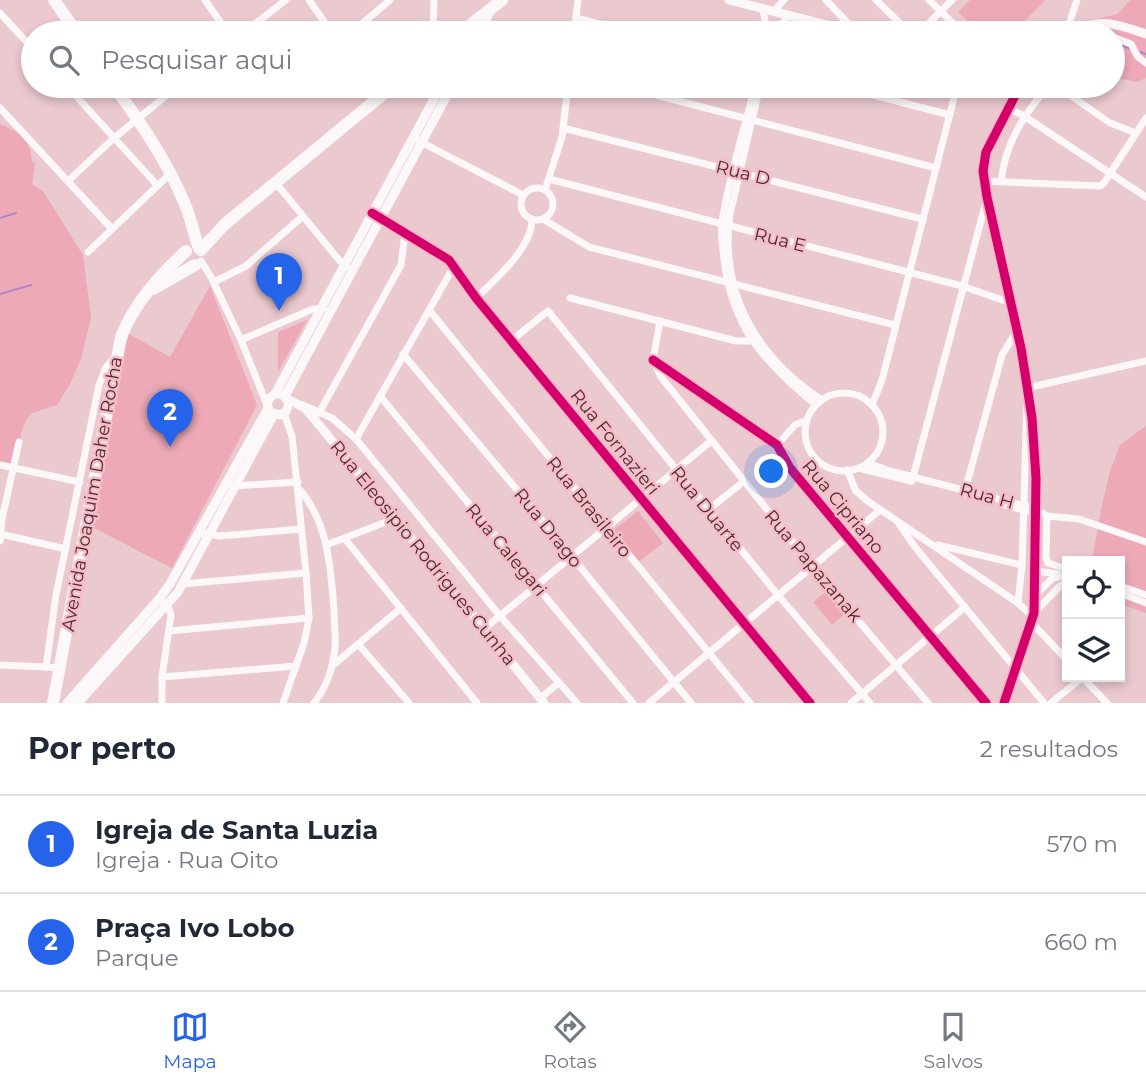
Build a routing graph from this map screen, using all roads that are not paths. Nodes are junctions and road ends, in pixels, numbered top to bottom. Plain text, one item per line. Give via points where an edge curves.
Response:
1 (54, 0) edge
2 (205, 0) edge
3 (286, 0) edge
4 (309, 0) edge
5 (390, 0) edge
6 (433, 0) edge
7 (578, 0) edge
8 (729, 0) edge
9 (783, 0) edge
10 (826, 0) edge
11 (876, 0) edge
12 (929, 0) edge
13 (952, 0) edge
14 (1077, 0) edge
15 (497, 4) edge
16 (768, 10) junction
17 (941, 12) junction
18 (0, 13) edge
19 (788, 16) junction
20 (576, 18) junction
21 (69, 21) edge
22 (220, 21) edge
23 (259, 21) edge
24 (324, 21) edge
25 (365, 21) edge
26 (433, 21) edge
27 (481, 21) edge
28 (576, 21) edge
29 (588, 21) edge
30 (768, 21) edge
31 (784, 21) edge
32 (809, 21) edge
33 (846, 21) edge
34 (897, 21) edge
35 (932, 21) edge
36 (950, 21) edge
37 (1070, 21) edge
38 (1125, 28) edge
39 (1146, 34) edge
40 (21, 36) edge
41 (1125, 42) edge
42 (1146, 63) edge
43 (78, 98) edge
44 (123, 98) edge
45 (163, 98) edge
46 (436, 98) edge
47 (444, 98) edge
48 (567, 98) edge
49 (668, 98) edge
50 (753, 98) edge
51 (756, 98) edge
52 (887, 98) edge
53 (954, 98) edge
54 (1013, 98) edge
55 (1038, 98) edge
56 (1074, 98) edge
57 (377, 99) edge
58 (0, 108) edge
59 (1008, 108) junction
60 (950, 114) junction
61 (1024, 116) junction
62 (137, 118) junction
63 (1146, 118) edge
64 (749, 119) junction
65 (563, 128) junction
66 (1140, 132) edge
67 (114, 138) junction
68 (417, 141) junction
69 (936, 167) junction
70 (736, 172) junction
71 (1111, 173) junction
72 (170, 174) junction
73 (549, 179) junction
74 (68, 181) junction
75 (984, 181) junction
76 (275, 182) junction
77 (1001, 182) junction
78 (157, 185) junction
79 (545, 190) junction
80 (523, 195) junction
81 (987, 197) junction
82 (1146, 197) edge
83 (372, 213) junction
84 (303, 216) junction
85 (381, 218) junction
86 (532, 219) junction
87 (543, 219) junction
88 (922, 219) junction
89 (191, 221) junction
90 (223, 225) junction
91 (725, 225) junction
92 (112, 229) junction
93 (405, 233) junction
94 (88, 252) dead end
95 (195, 252) junction
96 (454, 266) junction
97 (348, 268) junction
98 (910, 273) junction
99 (214, 282) junction
100 (731, 284) junction
101 (962, 286) junction
102 (476, 298) junction
103 (570, 298) dead end
104 (1011, 303) junction
105 (321, 307) junction
106 (429, 310) junction
107 (331, 311) junction
108 (660, 321) junction
109 (895, 325) junction
110 (1017, 330) junction
111 (241, 340) junction
112 (512, 340) junction
113 (755, 341) junction
114 (403, 354) junction
115 (116, 355) junction
116 (653, 360) junction
117 (1146, 361) edge
118 (1027, 392) junction
119 (380, 396) junction
120 (819, 403) junction
121 (278, 404) junction
122 (300, 404) junction
123 (872, 405) junction
124 (322, 411) junction
125 (313, 418) junction
126 (807, 420) junction
127 (356, 439) junction
128 (711, 441) junction
129 (19, 442) dead end
130 (777, 445) junction
131 (868, 463) junction
132 (0, 465) edge
133 (14, 468) junction
134 (857, 468) junction
135 (676, 470) junction
136 (847, 470) junction
137 (913, 479) junction
138 (80, 482) junction
139 (743, 482) junction
140 (230, 485) junction
141 (298, 485) junction
142 (965, 492) junction
143 (640, 499) junction
144 (309, 502) junction
145 (299, 505) junction
146 (1023, 509) junction
147 (708, 510) junction
148 (880, 510) junction
149 (1041, 513) junction
150 (394, 519) junction
151 (897, 521) junction
152 (606, 527) junction
153 (301, 529) junction
154 (0, 534) edge
155 (204, 534) junction
156 (847, 536) junction
157 (345, 539) junction
158 (0, 541) edge
159 (1146, 542) edge
160 (931, 544) junction
161 (326, 545) junction
162 (66, 549) junction
163 (572, 556) junction
164 (1022, 565) junction
165 (811, 566) junction
166 (1038, 571) junction
167 (1062, 572) edge
168 (306, 573) junction
169 (1062, 574) edge
170 (1062, 576) edge
171 (1062, 580) edge
172 (182, 583) junction
173 (536, 586) junction
174 (1043, 587) junction
175 (1125, 588) edge
176 (777, 594) junction
177 (1036, 594) junction
178 (1146, 595) edge
179 (1050, 597) junction
180 (1125, 598) edge
181 (163, 602) junction
182 (1018, 604) junction
183 (1146, 605) edge
184 (965, 607) junction
185 (401, 608) junction
186 (500, 617) junction
187 (1033, 617) junction
188 (309, 618) junction
189 (742, 624) junction
190 (484, 629) junction
191 (169, 631) junction
192 (930, 637) junction
193 (359, 645) junction
194 (708, 654) junction
195 (1062, 654) edge
196 (896, 664) junction
197 (0, 665) edge
198 (296, 666) junction
199 (46, 667) junction
200 (331, 667) junction
201 (60, 668) junction
202 (1017, 670) junction
203 (162, 677) junction
204 (674, 682) junction
205 (1077, 682) edge
206 (1088, 682) edge
207 (559, 683) junction
208 (862, 694) junction
209 (542, 701) edge
210 (57, 702) edge
211 (78, 703) edge
212 (162, 703) edge
213 (283, 703) edge
214 (314, 703) edge
215 (409, 703) edge
216 (477, 703) edge
217 (577, 703) edge
218 (633, 703) edge
219 (649, 703) edge
220 (691, 703) edge
221 (750, 703) edge
222 (810, 703) edge
223 (851, 703) edge
224 (870, 703) edge
225 (928, 703) edge
226 (986, 703) edge
227 (1004, 703) edge
228 (1044, 703) edge
229 (1051, 703) edge
230 (1107, 703) edge

1 - 21 main road
2 - 22 street
3 - 23 street
4 - 24 street
5 - 25 street
6 - 26 street
7 - 20 street
8 - 16 street
9 - 16 street
10 - 33 street
11 - 34 street
12 - 17 street
13 - 17 street
14 - 37 street
15 - 27 main road
16 - 19 street
16 - 30 street
17 - 35 street
17 - 36 street
18 - 40 street
19 - 31 street
19 - 32 street
20 - 28 street
20 - 29 street
38 - 39 street
41 - 42 street
43 - 67 street
44 - 62 main road
45 - 62 street
46 - 68 street
47 - 68 street
48 - 65 street
49 - 64 street
50 - 64 street
51 - 64 street
52 - 60 street
53 - 60 street
54 - 59 street
55 - 61 street
56 - 66 street via 1110,123
57 - 76 main road, Avenida Joaquim Daher Rocha
58 - 74 street
59 - 61 street
59 - 75 street via 986,152
60 - 69 street
61 - 71 street
61 - 77 street via 1007,152
62 - 67 street
62 - 72 main road
63 - 66 street
64 - 69 street
64 - 70 street
65 - 70 street, Rua D
65 - 73 street
66 - 71 street
67 - 74 street
67 - 78 street
68 - 80 street
68 - 83 street
68 - 85 street
69 - 88 street
70 - 88 street, Rua D
70 - 91 street
71 - 77 street via 1104,183 1092,187
71 - 82 street
72 - 78 street
72 - 89 main road
73 - 79 street
73 - 91 street, Rua E
74 - 92 street
75 - 77 street
75 - 81 street
76 - 84 street
76 - 90 main road, Avenida Joaquim Daher Rocha
78 - 92 street
79 - 80 street via 535,188
79 - 87 street via 553,207
80 - 86 street via 522,207
81 - 101 street
81 - 104 street
83 - 85 street, Rua Fornazieri
83 - 97 street
84 - 97 street
84 - 99 street via 246,266
85 - 93 street, Rua Fornazieri
85 - 97 street
86 - 87 street
86 - 102 street via 528,237 515,256
87 - 100 street via 589,247
88 - 98 street
89 - 90 main road via 206,227
89 - 95 main road
90 - 95 main road, Avenida Joaquim Daher Rocha
91 - 98 street, Rua E
91 - 100 street
92 - 94 street
93 - 96 street, Rua Fornazieri
93 - 124 street via 401,265
95 - 99 street
95 - 115 main road, Avenida Joaquim Daher Rocha via 144,295 125,326
96 - 102 street, Rua Fornazieri
96 - 106 street
97 - 105 street
97 - 107 street
98 - 101 street, Rua E
98 - 109 street
99 - 111 street
100 - 109 street
100 - 113 street via 739,315
101 - 104 street, Rua E
101 - 137 street
102 - 112 street, Rua Fornazieri
103 - 108 street
104 - 110 street
105 - 107 street
105 - 111 street
105 - 121 street
106 - 114 street
106 - 152 street, Rua Brasileiro
107 - 121 street
108 - 113 street via 736,341
108 - 116 street
109 - 123 street
110 - 118 street
110 - 142 street via 1002,355
111 - 121 street via 260,385
112 - 135 street, Rua Duarte via 548,312
112 - 143 street, Rua Fornazieri
113 - 120 street via 780,375
114 - 119 street
114 - 163 street, Rua Drago
115 - 138 street via 99,385
115 - 201 main road, Avenida Joaquim Daher Rocha
116 - 128 street, Rua Papazanak
116 - 130 street, Rua Cipriano
117 - 118 street
118 - 146 street
118 - 149 street
119 - 127 street
119 - 173 street, Rua Calegari
120 - 123 street via 831,395 853,394
120 - 126 street
121 - 122 street
121 - 140 street
121 - 141 street via 292,436
122 - 124 street
122 - 125 street, Rua Eleosipio Rodrigues Cunha
123 - 131 street via 883,423 883,434
124 - 125 street
124 - 127 street
125 - 150 street, Rua Eleosipio Rodrigues Cunha
126 - 130 street via 795,425
126 - 136 street via 812,453 828,467
127 - 186 street
128 - 135 street
128 - 139 street, Rua Papazanak
129 - 133 street
130 - 156 street, Rua Cipriano via 790,468
131 - 134 street
131 - 137 street, Rua H
132 - 133 street
133 - 138 street
133 - 154 street
134 - 136 street
134 - 137 street, Rua H
135 - 143 street
135 - 147 street, Rua Duarte
136 - 148 street via 856,491
137 - 142 street, Rua H
138 - 162 street
139 - 147 street
139 - 165 street, Rua Papazanak
140 - 141 street
140 - 155 street
141 - 144 street
141 - 145 street
142 - 146 street, Rua H
143 - 152 street
143 - 189 street, Rua Fornazieri
144 - 145 street
144 - 161 street
145 - 153 street
146 - 149 street, Rua H
146 - 164 street
147 - 176 street, Rua Duarte
148 - 151 street
148 - 156 street
149 - 159 street, Rua H via 1079,519
149 - 166 street
149 - 167 street via 1048,563
150 - 157 street
150 - 190 street, Rua Eleosipio Rodrigues Cunha
151 - 160 street
151 - 184 street
152 - 163 street
152 - 194 street, Rua Brasileiro
153 - 155 street
153 - 168 street
154 - 158 street
154 - 162 street
155 - 172 street
155 - 181 street
156 - 165 street
156 - 192 street, Rua Cipriano
157 - 161 street
157 - 185 street
160 - 164 street
160 - 182 street
161 - 200 street via 335,625
162 - 199 street
163 - 173 street
163 - 204 street, Rua Drago
164 - 182 street
165 - 176 street
165 - 196 street, Rua Papazanak
166 - 169 street
166 - 174 street
166 - 177 street
168 - 172 street
168 - 188 street
170 - 174 street
171 - 179 street
172 - 181 street
173 - 186 street
173 - 218 street, Rua Calegari
174 - 177 street
174 - 179 street
175 - 178 street
176 - 189 street
176 - 208 street, Rua Duarte
177 - 187 street
179 - 187 street
180 - 183 street
181 - 191 street via 170,610
181 - 210 street
181 - 211 street
182 - 187 street
184 - 192 street
184 - 202 street
185 - 193 street
185 - 216 street
186 - 190 street
186 - 207 street
187 - 195 street
187 - 202 street
188 - 191 street
188 - 198 street
189 - 194 street
189 - 222 street, Rua Fornazieri
190 - 209 street, Rua Eleosipio Rodrigues Cunha
191 - 203 street
192 - 196 street
192 - 226 street, Rua Cipriano
193 - 200 street
193 - 215 street
194 - 204 street
194 - 221 street, Rua Brasileiro
196 - 208 street
196 - 225 street, Rua Papazanak
197 - 199 street
198 - 203 street
198 - 213 street
199 - 201 street
200 - 214 street
201 - 210 main road, Avenida Joaquim Daher Rocha
202 - 227 street
202 - 228 street
203 - 212 street
204 - 219 street
204 - 220 street, Rua Drago
205 - 229 street
206 - 230 street
207 - 209 street
207 - 217 street
208 - 223 street
208 - 224 street, Rua Duarte

